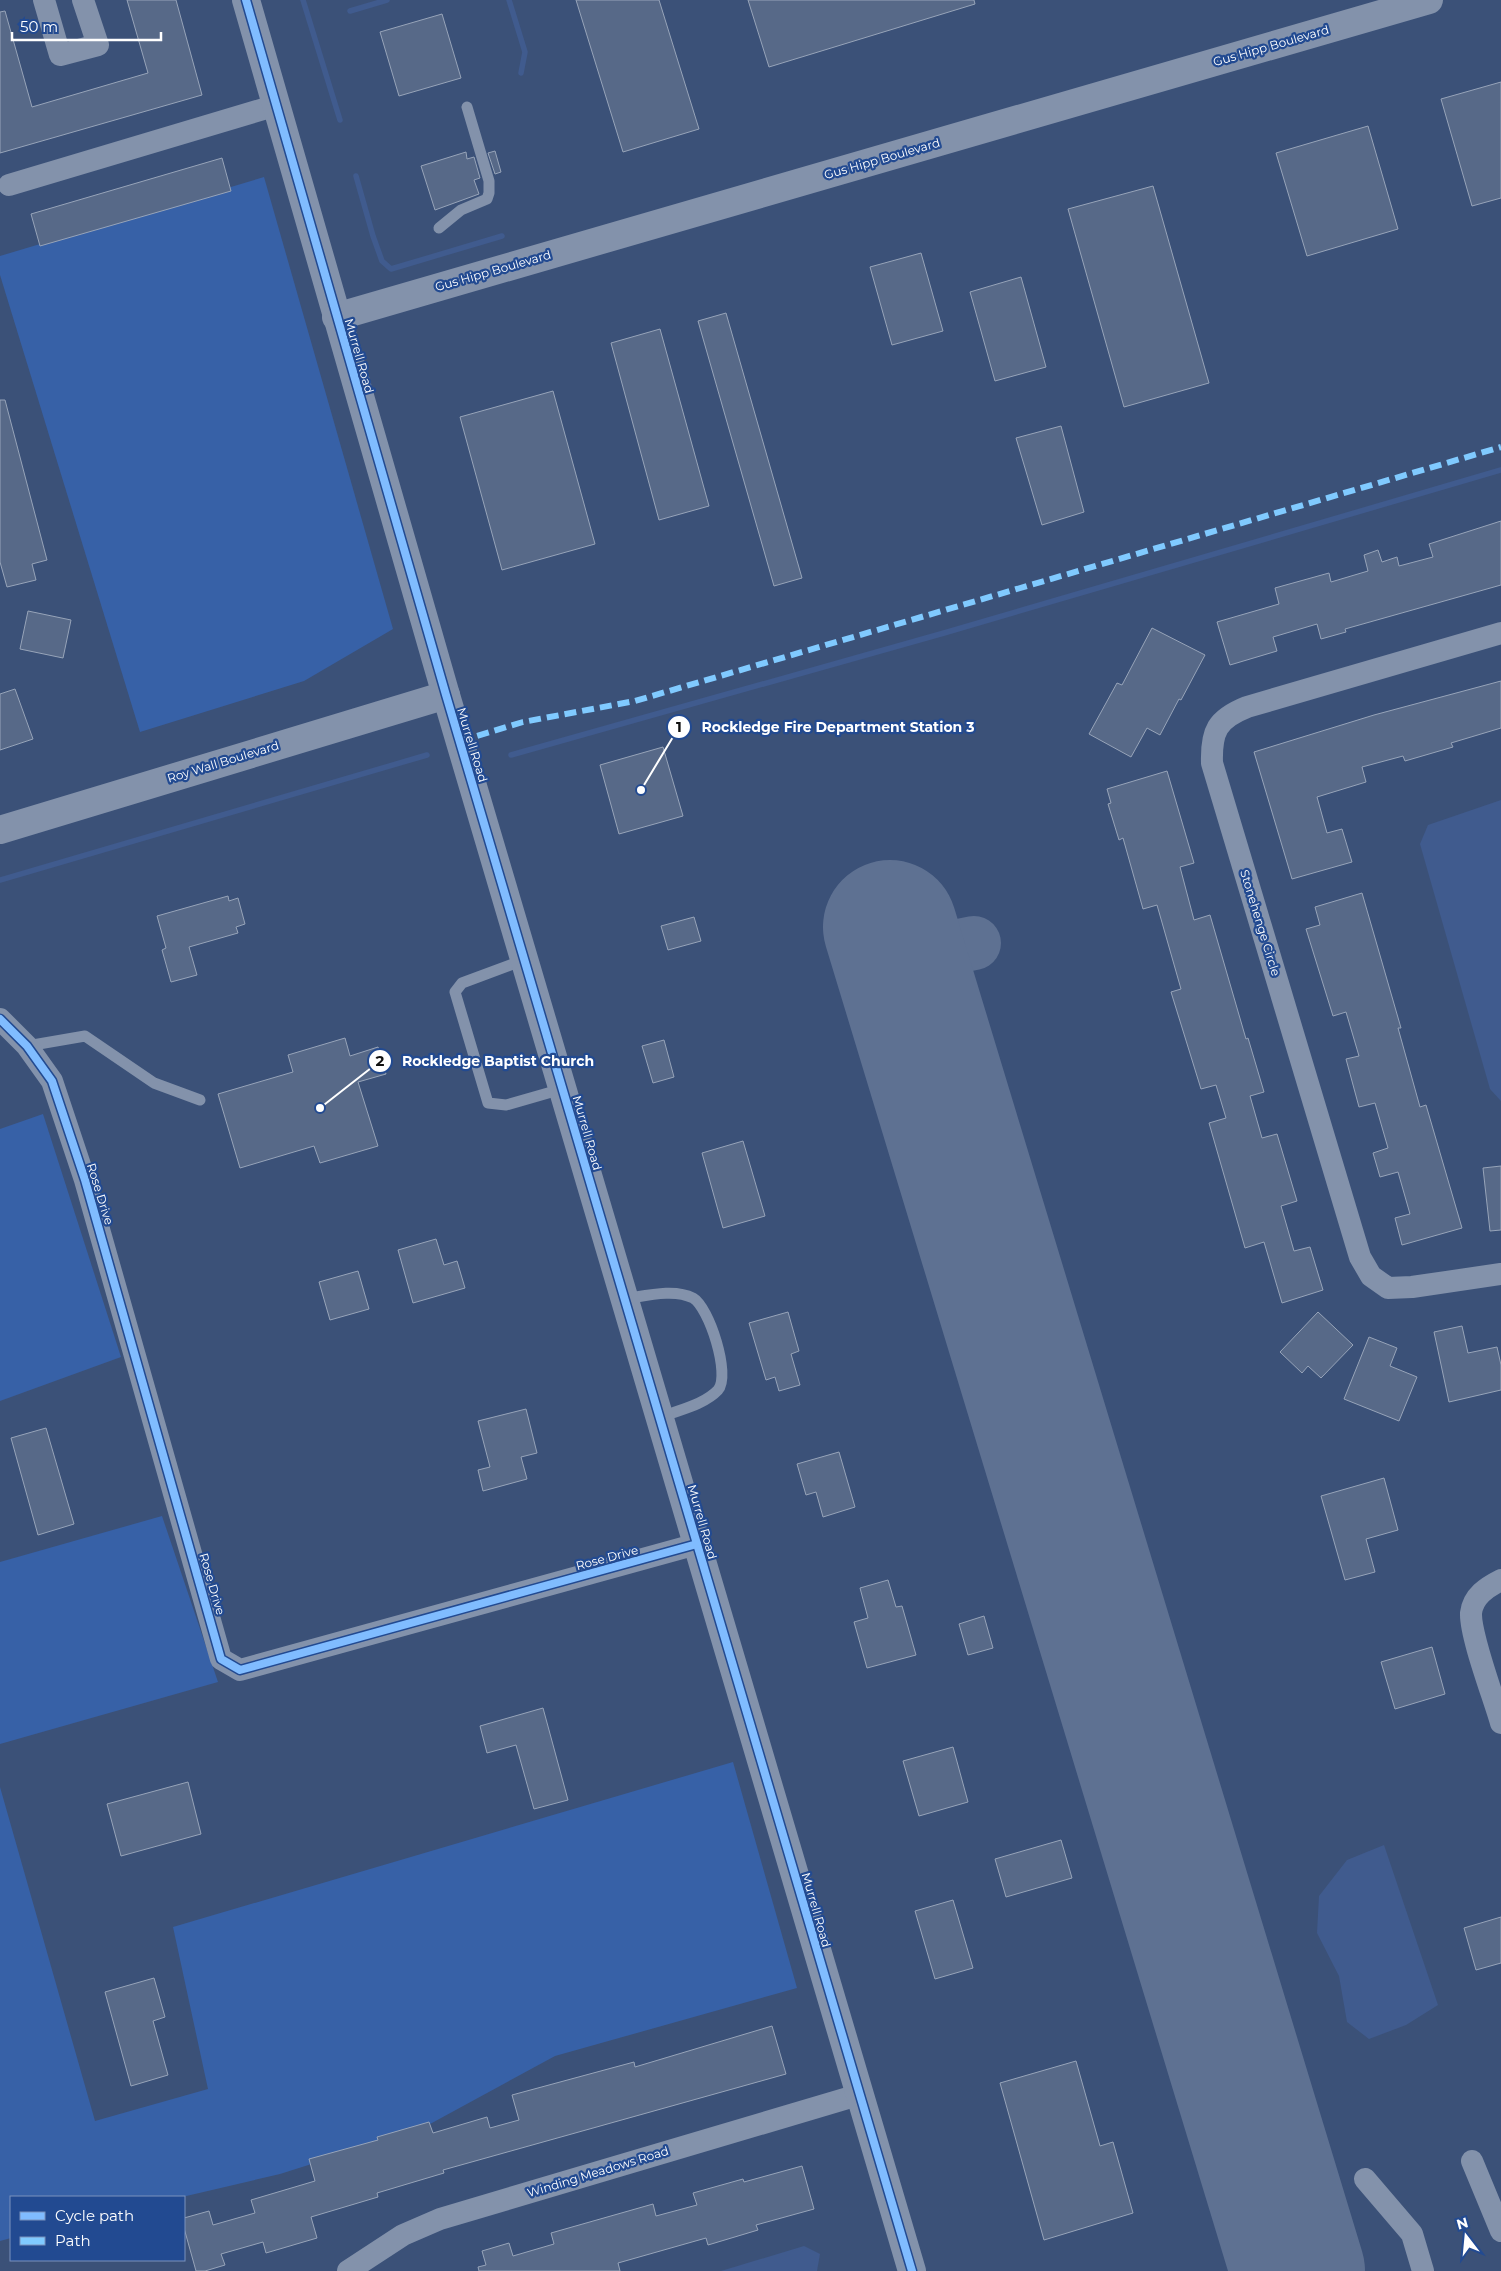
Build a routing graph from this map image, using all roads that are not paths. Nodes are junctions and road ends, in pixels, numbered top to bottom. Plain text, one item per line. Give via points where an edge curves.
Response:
1 (44, 0) edge
2 (83, 0) edge
3 (246, 0) edge
4 (1429, 0) edge
5 (277, 105) junction
6 (467, 107) dead end
7 (9, 185) dead end
8 (439, 228) dead end
9 (336, 317) junction
10 (1501, 633) edge
11 (446, 695) junction
12 (0, 830) edge
13 (524, 960) junction
14 (0, 1018) edge
15 (27, 1046) junction
16 (562, 1089) junction
17 (200, 1100) dead end
18 (1501, 1274) edge
19 (624, 1299) junction
20 (659, 1418) junction
21 (697, 1544) junction
22 (1501, 1580) edge
23 (1501, 1722) edge
24 (858, 2095) junction
25 (1472, 2161) dead end
26 (1365, 2179) dead end
27 (1501, 2231) edge
28 (348, 2271) edge
29 (912, 2271) edge
30 (1423, 2271) edge

1 - 2 street via 60,55 98,45
3 - 5 street, Murrell Road
4 - 9 street, Gus Hipp Boulevard
5 - 7 street
5 - 9 street, Murrell Road
6 - 8 lane via 490,193 487,199 461,210
9 - 11 street, Murrell Road
10 - 18 street, Stonehenge Circle via 1247,707 1230,714 1216,728 1211,743 1212,763 1364,1263 1371,1276 1388,1288
11 - 12 street, Roy Wall Boulevard
11 - 13 street, Murrell Road
13 - 16 street, Murrell Road
13 - 16 lane via 462,983 455,992 482,1085 488,1103 506,1105
14 - 15 street, Rose Drive
15 - 17 lane via 85,1036 154,1083
15 - 21 street, Rose Drive via 52,1081 85,1180 221,1658 240,1670
16 - 19 street, Murrell Road
19 - 20 street, Murrell Road
19 - 20 lane via 656,1294 694,1298 704,1309 720,1356 723,1376 720,1388 710,1398
20 - 21 street, Murrell Road
21 - 24 street, Murrell Road
22 - 23 street via 1487,1587 1477,1598 1471,1613 1474,1634
24 - 28 street, Winding Meadows Road via 440,2219 403,2235
24 - 29 street, Murrell Road
25 - 27 street
26 - 30 street via 1412,2234

